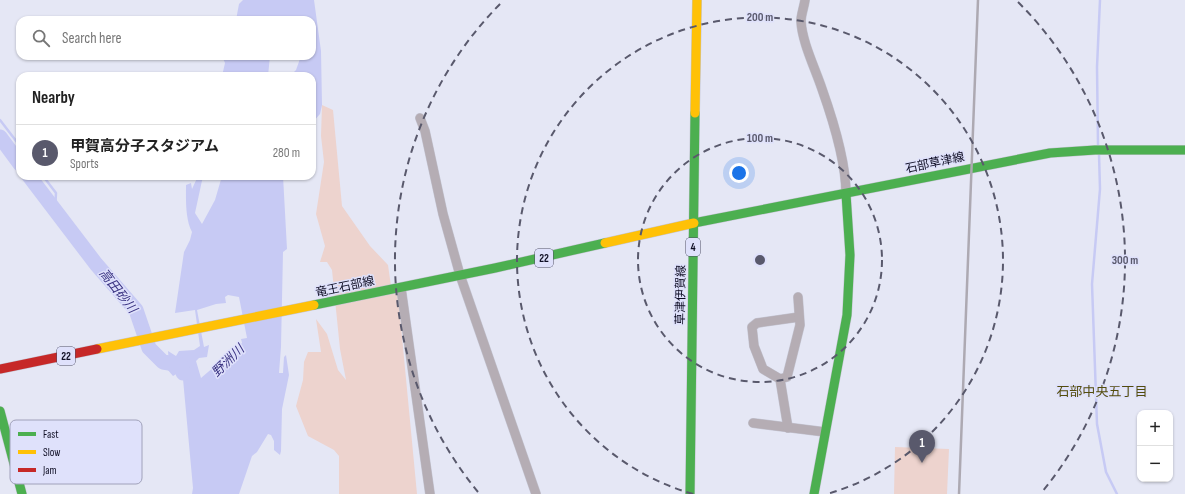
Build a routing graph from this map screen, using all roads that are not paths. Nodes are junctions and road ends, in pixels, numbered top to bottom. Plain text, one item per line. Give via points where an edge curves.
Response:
1 (697, 0) edge
2 (805, 0) edge
3 (420, 118) dead end
4 (1185, 150) edge
5 (846, 194) junction
6 (694, 223) junction
7 (460, 275) junction
8 (398, 288) junction
9 (798, 296) dead end
10 (799, 316) junction
11 (0, 369) edge
12 (780, 379) junction
13 (0, 411) edge
14 (753, 423) dead end
15 (788, 428) junction
16 (825, 432) junction
17 (10, 449) edge
18 (19, 484) edge
19 (22, 494) edge
20 (430, 494) edge
21 (536, 494) edge
22 (690, 494) edge
23 (814, 494) edge

1 - 6 main road, 草津伊賀線 / 4
2 - 5 street via 801,20 807,47 836,135 846,182
3 - 7 street
4 - 5 main road, 石部草津線 via 1050,153
5 - 6 main road, 石部草津線
5 - 16 main road via 850,255 847,315
6 - 7 main road, 竜王石部線 / 22
6 - 22 main road, 草津伊賀線 / 4
7 - 8 main road, 竜王石部線 / 22
7 - 21 street
8 - 11 main road, 竜王石部線 / 22
8 - 20 street
9 - 10 street
10 - 12 street via 800,325 787,377
10 - 12 street via 757,323 752,327 754,346 763,369
12 - 15 street
13 - 17 main road
14 - 15 street
15 - 16 street
16 - 23 main road
18 - 19 main road

